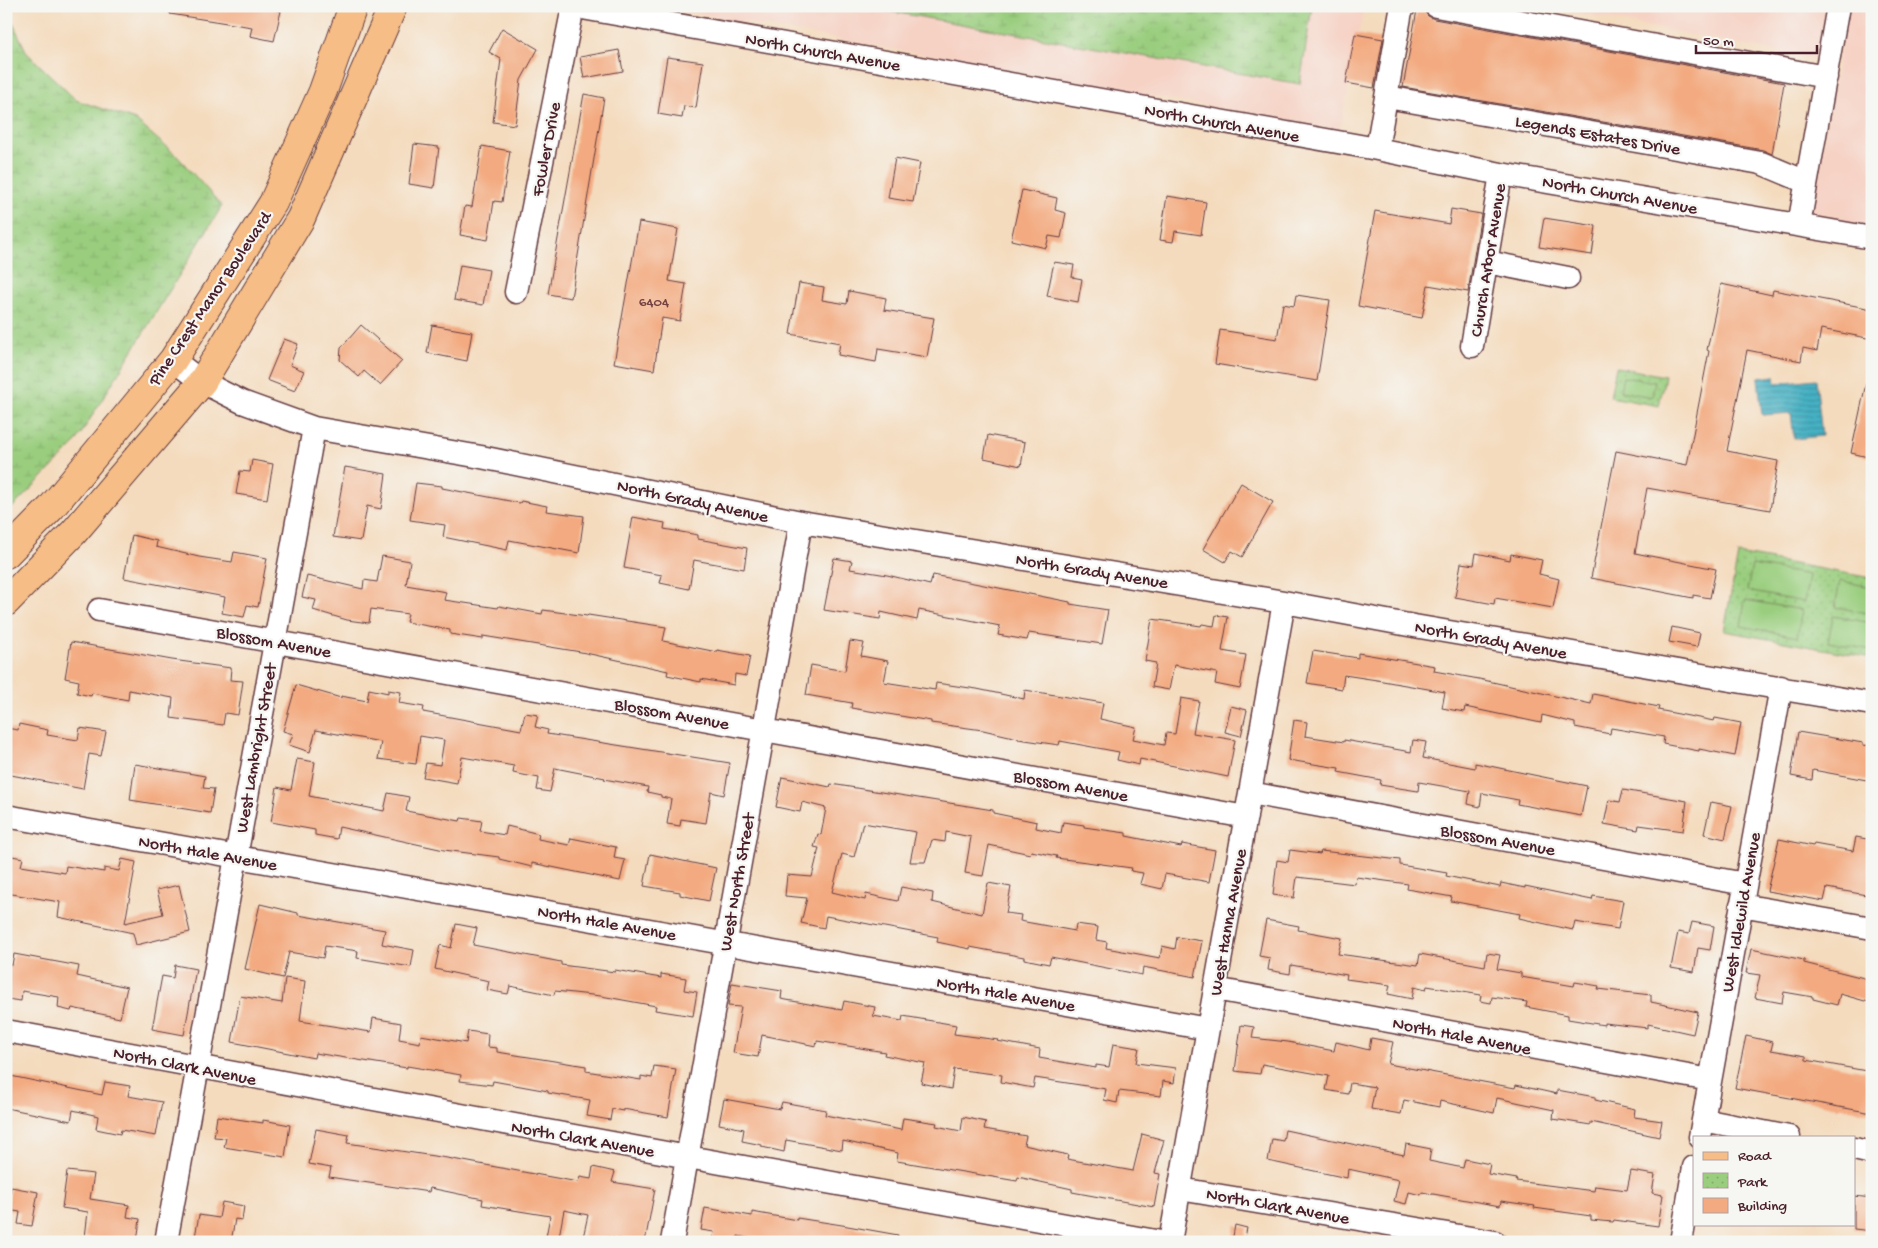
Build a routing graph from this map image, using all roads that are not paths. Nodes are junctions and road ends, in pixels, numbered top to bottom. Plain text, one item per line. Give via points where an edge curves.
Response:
1 (353, 6) edge
2 (372, 6) edge
3 (393, 6) edge
4 (572, 6) edge
5 (1405, 6) edge
6 (1436, 6) edge
7 (1838, 6) edge
8 (1826, 77) junction
9 (1387, 97) junction
10 (335, 143) junction
11 (1377, 149) junction
12 (1501, 174) junction
13 (1806, 182) junction
14 (1799, 225) junction
15 (1872, 238) edge
16 (1487, 262) junction
17 (1568, 278) dead end
18 (516, 292) dead end
19 (1472, 346) dead end
20 (172, 360) junction
21 (202, 382) junction
22 (314, 428) junction
23 (801, 522) junction
24 (6, 554) edge
25 (6, 602) edge
26 (1284, 602) junction
27 (99, 610) dead end
28 (275, 642) junction
29 (1781, 688) junction
30 (1872, 704) edge
31 (764, 730) junction
32 (1250, 793) junction
33 (6, 816) edge
34 (1246, 817) junction
35 (235, 856) junction
36 (1743, 895) junction
37 (1872, 928) edge
38 (726, 943) junction
39 (1215, 989) junction
40 (1208, 1029) junction
41 (6, 1031) edge
42 (197, 1067) junction
43 (1710, 1080) junction
44 (1701, 1128) edge
45 (1779, 1136) edge
46 (1856, 1149) edge
47 (1872, 1152) edge
48 (688, 1157) junction
49 (1693, 1173) edge
50 (1180, 1189) junction
51 (166, 1242) edge
52 (672, 1242) edge
53 (1161, 1242) edge
54 (1170, 1242) edge
55 (1495, 1242) edge
56 (1681, 1242) edge

1 - 20 main road, Pine Crest Manor Boulevard via 323,91 273,203
2 - 10 main road, Pine Crest Manor Boulevard via 352,61
3 - 10 main road, Pine Crest Manor Boulevard
4 - 11 street, North Church Avenue
4 - 18 street, Fowler Drive
5 - 9 street via 1401,11
6 - 8 street
7 - 8 street
8 - 13 street
9 - 11 street
9 - 13 street, Legends Estates Drive via 1761,163
10 - 21 main road, Pine Crest Manor Boulevard via 301,218
11 - 12 street, North Church Avenue
12 - 14 street, North Church Avenue
12 - 16 street, Church Arbor Avenue
13 - 14 street
14 - 15 street, North Church Avenue
16 - 17 street
16 - 19 street, Church Arbor Avenue
20 - 21 street, North Grady Avenue
20 - 24 main road, Pine Crest Manor Boulevard via 51,508
21 - 22 street, North Grady Avenue via 242,402
21 - 25 main road, Pine Crest Manor Boulevard via 74,532
22 - 23 street, North Grady Avenue via 481,457
22 - 28 street, West Lambright Street
23 - 26 street, North Grady Avenue
23 - 31 street, West North Street
26 - 29 street, North Grady Avenue
26 - 32 street, West Hanna Avenue
27 - 28 street, Blossom Avenue
28 - 31 street, Blossom Avenue
28 - 35 street, West Lambright Street
29 - 30 street, North Grady Avenue
29 - 36 street, West Idlewild Avenue
31 - 34 street, Blossom Avenue
31 - 38 street, West North Street
32 - 34 street, West Hanna Avenue
32 - 36 street, Blossom Avenue
33 - 35 street, North Hale Avenue
34 - 39 street, West Hanna Avenue
35 - 38 street, North Hale Avenue
35 - 42 street, West Lambright Street
36 - 37 street, Blossom Avenue
36 - 43 street, West Idlewild Avenue
38 - 40 street, North Hale Avenue
38 - 48 street, West North Street
39 - 40 street, West Hanna Avenue
39 - 43 street, North Hale Avenue
40 - 50 street, West Hanna Avenue
41 - 42 street, North Clark Avenue
42 - 48 street, North Clark Avenue
42 - 51 street, West Lambright Street
43 - 44 street, West Idlewild Avenue
44 - 45 street
46 - 47 street
48 - 52 street, West North Street
48 - 53 street, North Clark Avenue
49 - 56 street
50 - 54 street, West Hanna Avenue
50 - 55 street, North Clark Avenue

